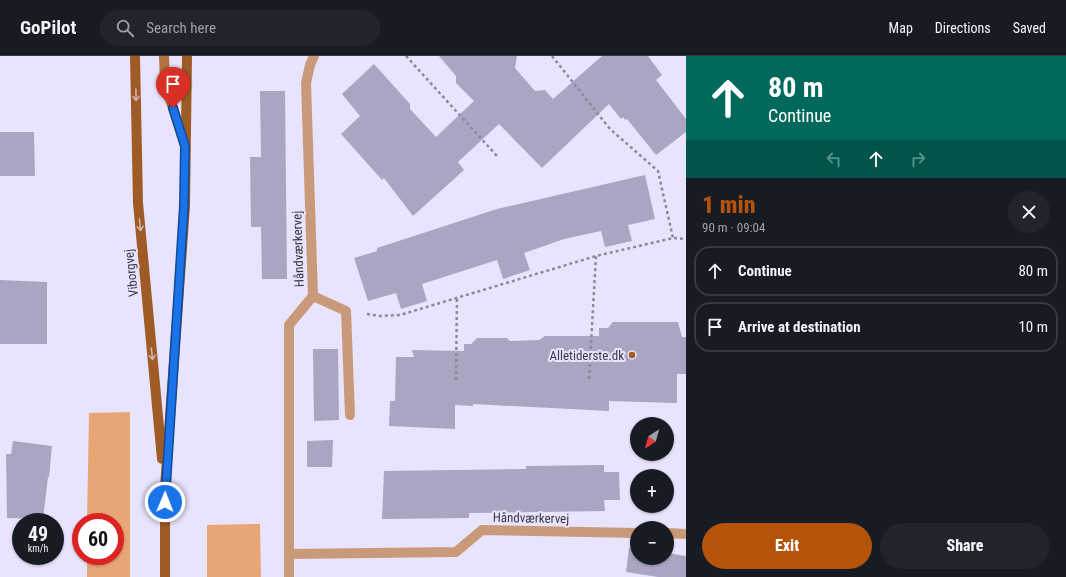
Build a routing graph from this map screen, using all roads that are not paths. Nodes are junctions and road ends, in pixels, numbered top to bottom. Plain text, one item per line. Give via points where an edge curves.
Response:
1 (135, 56) edge
2 (164, 56) edge
3 (188, 56) edge
4 (314, 56) edge
5 (185, 146) junction
6 (313, 296) junction
7 (350, 415) dead end
8 (165, 487) junction
9 (630, 533) edge
10 (674, 533) edge
11 (686, 534) edge
12 (289, 554) junction
13 (165, 577) edge
14 (289, 577) edge

1 -> 8 main road, Viborgvej via 138,203
2 - 5 main road via 164,83
3 - 5 main road, Viborgvej
4 - 6 street, Håndværkervej via 306,83
5 - 8 main road, Viborgvej via 184,206
6 - 7 street via 346,312
6 - 12 street, Håndværkervej via 289,325
8 - 13 main road, Viborgvej
9 - 12 street, Håndværkervej via 482,530 456,552
10 - 11 street
12 - 14 street, Håndværkervej

